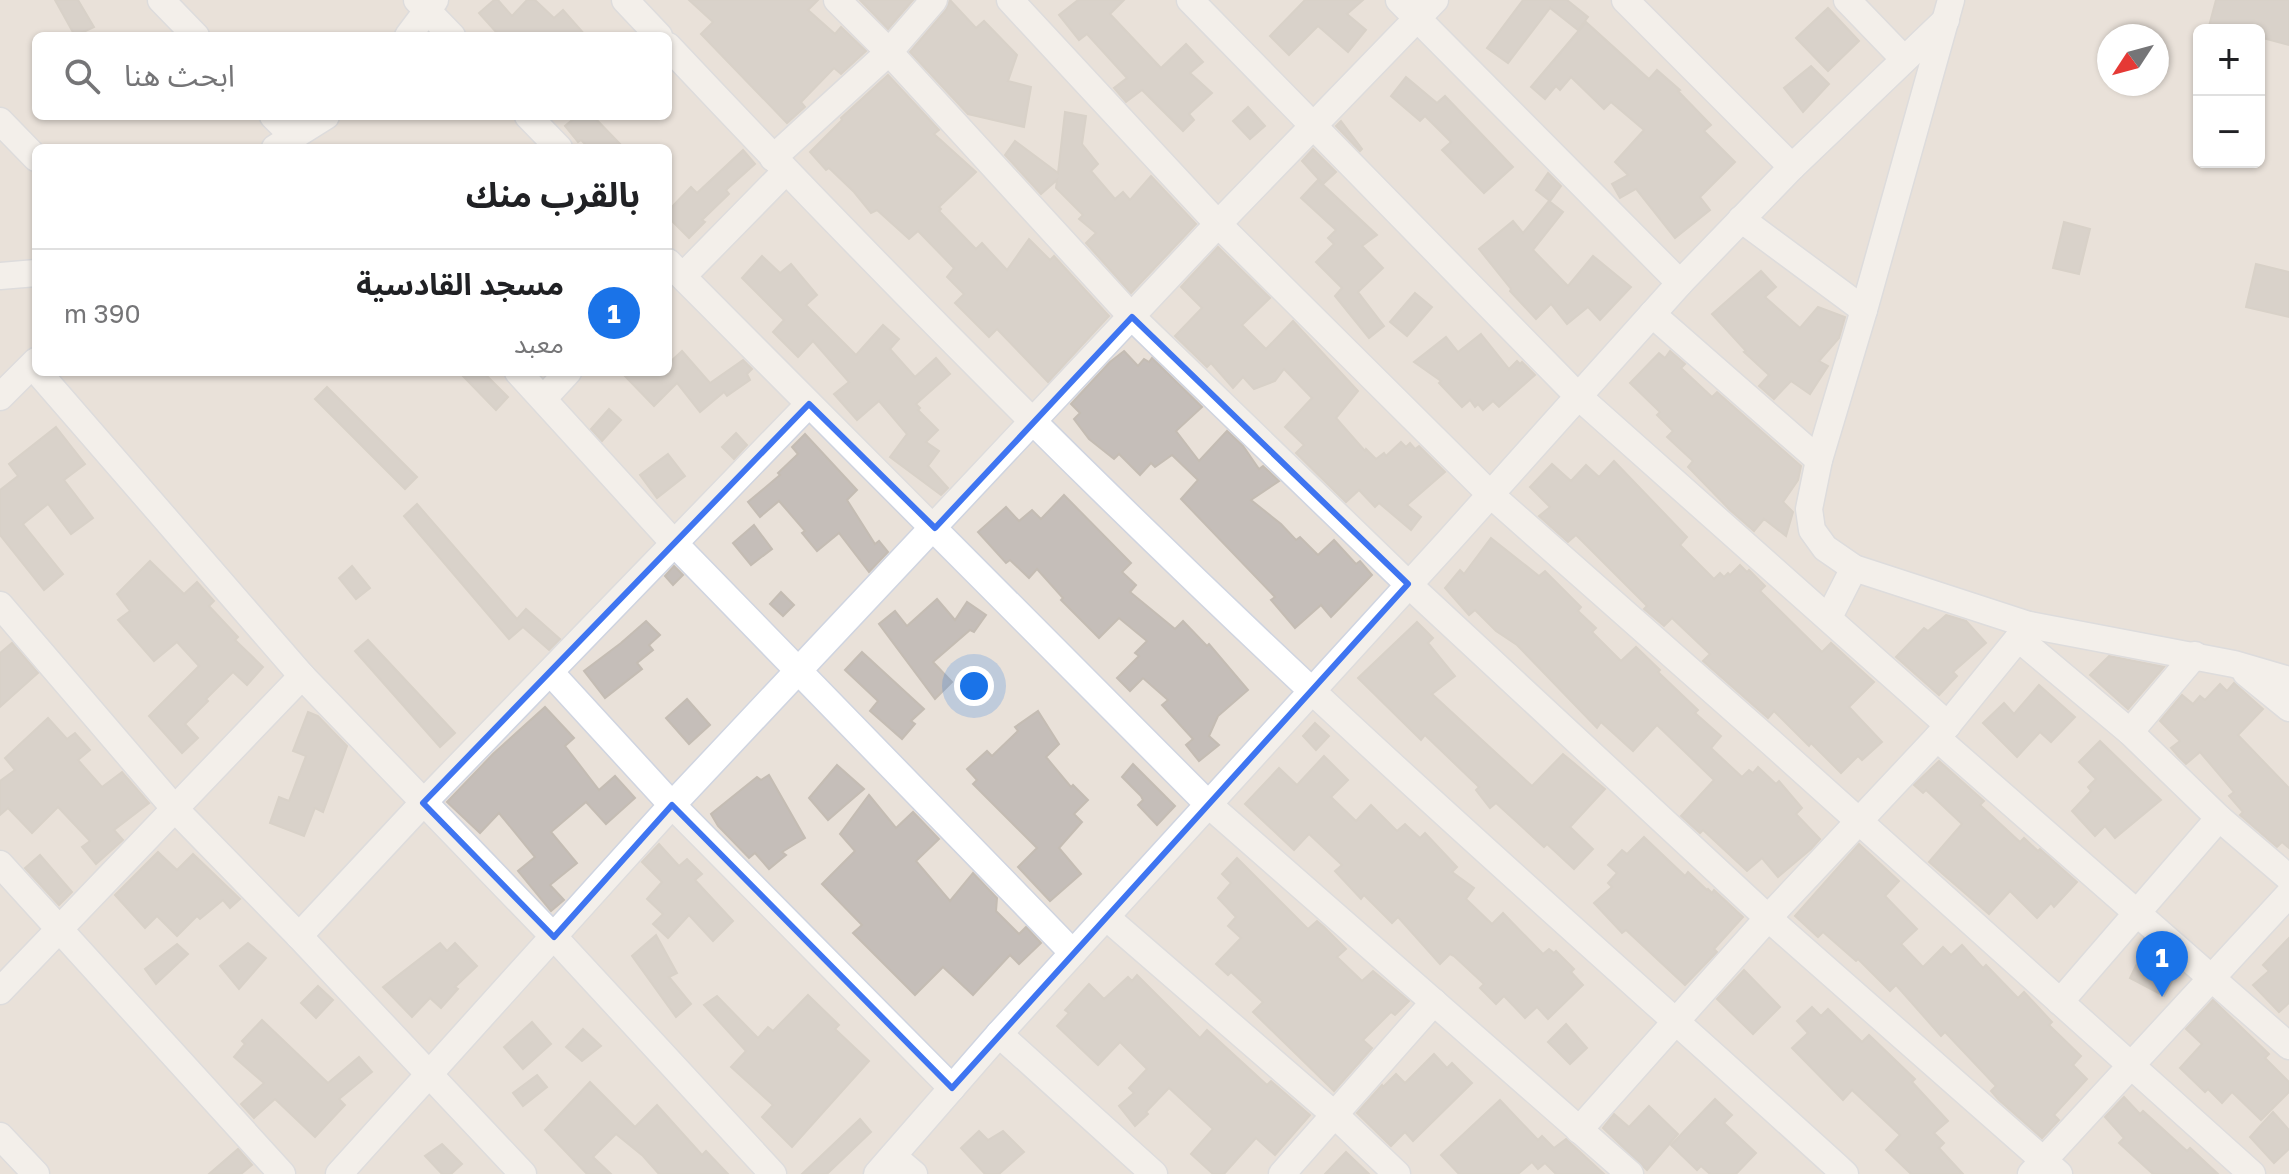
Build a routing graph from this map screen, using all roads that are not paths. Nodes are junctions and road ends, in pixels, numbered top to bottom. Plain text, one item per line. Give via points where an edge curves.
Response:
1 (161, 0) edge
2 (625, 0) edge
3 (837, 0) edge
4 (934, 0) edge
5 (1010, 0) edge
6 (1190, 0) edge
7 (1435, 0) edge
8 (1625, 0) edge
9 (1847, 0) edge
10 (426, 3) edge
11 (1408, 10) edge
12 (1948, 10) edge
13 (192, 32) edge
14 (410, 32) edge
15 (449, 32) edge
16 (655, 32) edge
17 (672, 50) edge
18 (889, 52) junction
19 (1904, 59) junction
20 (275, 120) edge
21 (320, 120) edge
22 (532, 120) edge
23 (0, 121) edge
24 (1313, 127) junction
25 (284, 142) edge
26 (555, 144) edge
27 (32, 154) edge
28 (780, 164) junction
29 (1792, 167) junction
30 (1741, 219) junction
31 (1218, 224) junction
32 (672, 267) edge
33 (32, 273) edge
34 (0, 276) edge
35 (1680, 283) junction
36 (1864, 310) junction
37 (1652, 314) junction
38 (1132, 317) junction
39 (32, 370) edge
40 (44, 376) edge
41 (522, 376) edge
42 (564, 376) edge
43 (0, 397) edge
44 (1579, 397) junction
45 (544, 398) junction
46 (809, 404) junction
47 (1033, 422) junction
48 (1819, 460) junction
49 (1490, 494) junction
50 (935, 528) junction
51 (674, 543) junction
52 (1854, 568) junction
53 (1408, 584) junction
54 (0, 605) edge
55 (1829, 617) junction
56 (2023, 632) junction
57 (2195, 655) junction
58 (2234, 664) junction
59 (550, 672) junction
60 (798, 672) junction
61 (302, 676) junction
62 (2289, 680) edge
63 (1312, 691) junction
64 (2289, 708) edge
65 (1943, 732) junction
66 (2130, 732) junction
67 (423, 803) junction
68 (672, 805) junction
69 (1209, 805) junction
70 (175, 809) junction
71 (2219, 818) junction
72 (1858, 822) junction
73 (0, 864) edge
74 (2289, 878) edge
75 (2289, 894) edge
76 (2138, 913) junction
77 (1106, 917) junction
78 (1768, 918) junction
79 (61, 929) junction
80 (299, 936) junction
81 (554, 937) junction
82 (1073, 953) junction
83 (2212, 979) junction
84 (0, 991) edge
85 (1434, 1002) junction
86 (2060, 1002) junction
87 (1675, 1020) junction
88 (999, 1034) junction
89 (2289, 1046) edge
90 (2131, 1066) junction
91 (430, 1073) junction
92 (952, 1088) junction
93 (1336, 1116) junction
94 (1579, 1130) junction
95 (0, 1136) edge
96 (885, 1165) edge
97 (2044, 1169) edge
98 (36, 1174) edge
99 (282, 1174) edge
100 (339, 1174) edge
101 (523, 1174) edge
102 (773, 1174) edge
103 (914, 1174) edge
104 (1154, 1174) edge
105 (1282, 1174) edge
106 (1397, 1174) edge
107 (1630, 1174) edge
108 (1845, 1174) edge
109 (2252, 1174) edge

1 - 13 street
2 - 16 street
3 - 18 street
4 - 18 street
5 - 31 street
6 - 24 street
7 - 11 street
8 - 29 street
9 - 19 street
10 - 14 street
10 - 15 street
11 - 24 street
11 - 35 street
12 - 19 street
12 - 36 street
17 - 28 street
18 - 28 street
18 - 38 street
19 - 29 street
20 - 25 street
21 - 25 street
22 - 26 street
23 - 27 street
24 - 31 street
24 - 44 street
28 - 32 street
28 - 47 street
29 - 30 street
30 - 35 street
30 - 36 street
31 - 38 street
31 - 49 street
32 - 46 street
33 - 34 street
35 - 37 street
36 - 48 street
37 - 44 street
37 - 48 street
38 - 47 street
38 - 53 street
39 - 43 street
40 - 61 street
41 - 45 street
42 - 45 street
44 - 49 street
44 - 55 street
45 - 51 street
46 - 50 street
46 - 51 street
47 - 50 street
47 - 63 street
48 - 52 street via 1809,509 1812,530 1825,548
49 - 53 street
49 - 72 street
50 - 60 street
50 - 69 street
51 - 59 street
51 - 60 street
52 - 55 street
52 - 56 street
53 - 63 street
53 - 78 street
54 - 70 street
55 - 65 street
56 - 57 street
56 - 65 street
56 - 66 street
57 - 58 street
57 - 66 street
58 - 62 street
58 - 64 street
59 - 67 street
59 - 68 street
60 - 68 street
60 - 82 street
61 - 67 street
61 - 70 street
63 - 69 street
63 - 87 street
65 - 72 street
65 - 76 street
66 - 71 street
67 - 80 street
67 - 81 street
68 - 81 street
68 - 92 street
69 - 77 street
69 - 85 street
70 - 79 street
70 - 80 street
71 - 74 street
71 - 76 street
72 - 78 street
72 - 86 street
73 - 79 street
75 - 83 street
76 - 83 street
76 - 86 street
77 - 82 street
77 - 93 street
78 - 87 street
78 - 97 street
79 - 84 street
79 - 99 street
80 - 91 street
81 - 91 street
81 - 102 street
82 - 88 street
83 - 89 street
83 - 90 street
85 - 93 street
85 - 94 street
86 - 90 street
87 - 94 street
87 - 108 street
88 - 92 street
88 - 104 street
90 - 97 street
90 - 109 street
91 - 100 street
91 - 101 street
92 - 96 street
93 - 105 street
93 - 106 street
94 - 107 street
95 - 98 street
96 - 103 street

